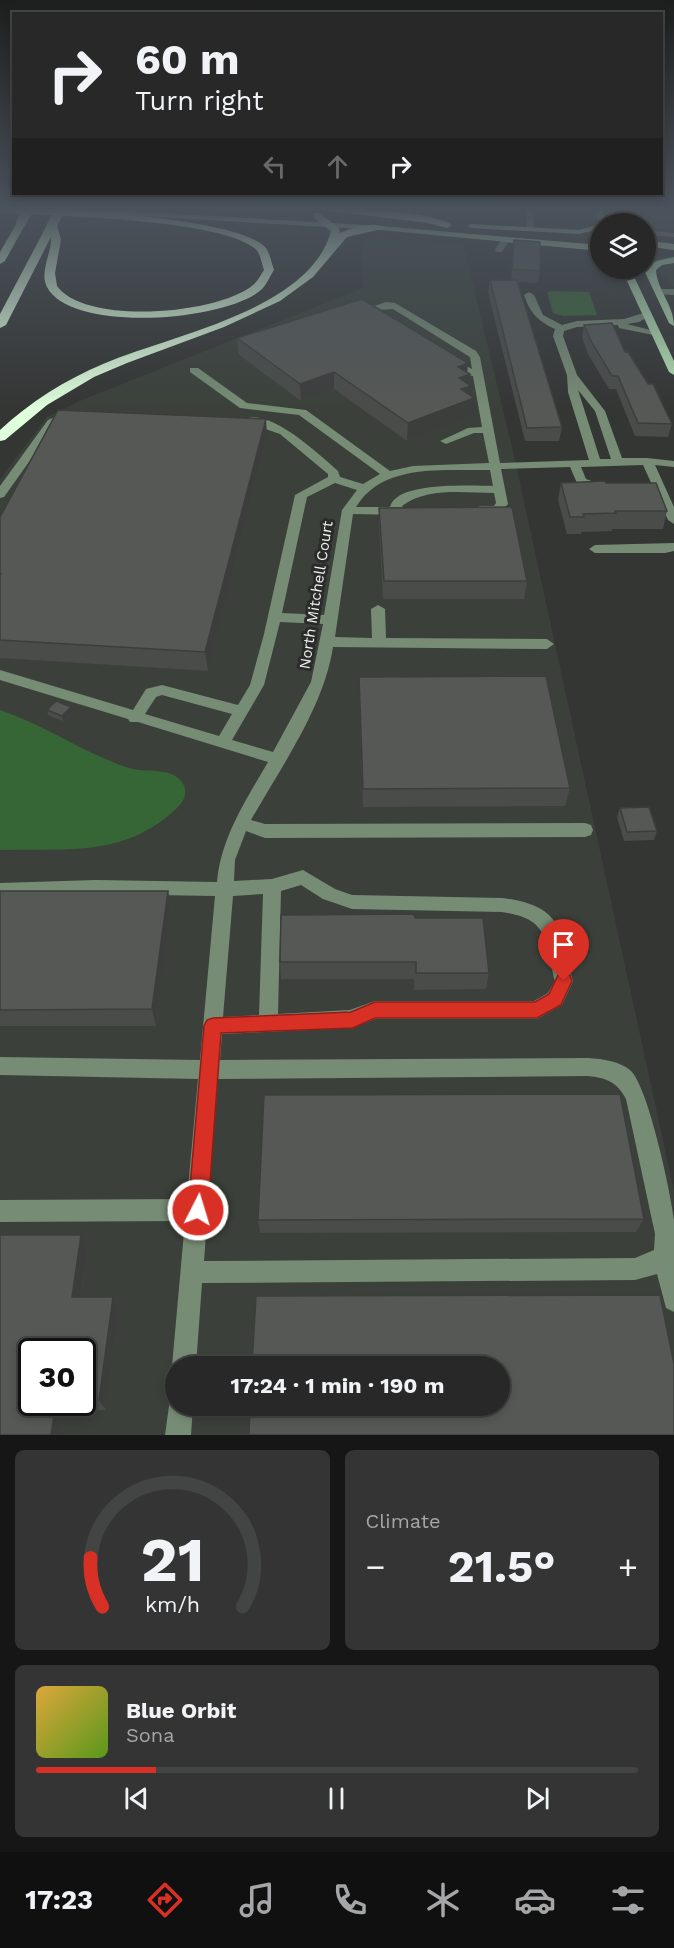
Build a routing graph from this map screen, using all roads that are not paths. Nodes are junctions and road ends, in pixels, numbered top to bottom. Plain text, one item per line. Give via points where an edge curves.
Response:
1 (27, 275) edge
2 (29, 275) edge
3 (50, 275) edge
4 (265, 275) edge
5 (309, 275) edge
6 (630, 279) edge
7 (652, 279) edge
8 (659, 292) junction
9 (674, 292) edge
10 (529, 295) dead end
11 (647, 315) junction
12 (674, 323) edge
13 (613, 324) junction
14 (0, 325) edge
15 (393, 326) edge
16 (561, 328) junction
17 (655, 334) junction
18 (0, 341) edge
19 (440, 355) edge
20 (194, 370) dead end
21 (674, 372) edge
22 (478, 373) junction
23 (572, 375) junction
24 (81, 413) edge
25 (240, 420) edge
26 (605, 424) junction
27 (584, 425) junction
28 (488, 430) junction
29 (0, 437) edge
30 (446, 441) dead end
31 (674, 455) edge
32 (647, 461) junction
33 (596, 463) junction
34 (618, 463) junction
35 (574, 464) junction
36 (674, 464) edge
37 (494, 466) junction
38 (387, 474) junction
39 (334, 479) junction
40 (366, 489) junction
41 (499, 490) junction
42 (618, 490) edge
43 (0, 494) edge
44 (348, 510) junction
45 (472, 510) edge
46 (674, 520) edge
47 (674, 547) edge
48 (595, 549) dead end
49 (378, 609) dead end
50 (275, 617) junction
51 (330, 620) junction
52 (326, 642) junction
53 (379, 643) junction
54 (547, 644) dead end
55 (0, 675) edge
56 (241, 711) junction
57 (135, 717) junction
58 (222, 743) junction
59 (277, 759) junction
60 (241, 823) junction
61 (585, 830) dead end
62 (272, 885) junction
63 (224, 889) junction
64 (0, 890) edge
65 (268, 1024) junction
66 (213, 1026) junction
67 (0, 1066) edge
68 (209, 1070) junction
69 (198, 1210) junction
70 (0, 1211) edge
71 (665, 1256) junction
72 (192, 1272) junction
73 (674, 1300) edge
74 (185, 1356) edge
75 (180, 1416) edge
76 (178, 1435) edge

1 - 14 highway
2 - 18 highway
3 - 4 highway via 52,288 74,304 103,313 158,316 213,308 251,291
5 - 29 highway via 239,317 124,360 70,385
6 - 11 main road
7 - 8 main road
8 - 9 street
8 - 12 main road
10 - 16 street via 540,318
11 - 13 street
11 - 17 main road
13 - 16 street
13 - 17 street
15 - 22 street via 370,309 395,306 472,353
16 - 23 street via 558,336
17 - 21 main road
19 - 22 street via 468,372
20 - 38 street via 244,406 302,412
22 - 28 street
23 - 26 street via 600,411
23 - 27 street
24 - 43 street via 52,422
25 - 39 street via 281,429 334,473
26 - 27 street
26 - 34 street
27 - 33 street
28 - 30 street via 472,430
28 - 37 street
31 - 32 street, North Mitchell Court
32 - 34 street, North Mitchell Court
32 - 36 street, North Mitchell Court
32 - 46 street via 656,490
33 - 34 street, North Mitchell Court
33 - 35 street, North Mitchell Court
35 - 37 street, North Mitchell Court
35 - 42 street via 581,481
37 - 38 street, North Mitchell Court via 413,469
37 - 41 street
38 - 40 street, North Mitchell Court
39 - 40 street
39 - 50 street via 301,495
40 - 44 street, North Mitchell Court
41 - 44 street via 418,492 396,505 402,511
41 - 45 street via 502,504 497,509
44 - 51 street, North Mitchell Court
47 - 48 street
49 - 53 street
50 - 51 street
50 - 56 street via 257,686
51 - 52 street, North Mitchell Court
52 - 53 street
52 - 59 street, North Mitchell Court via 318,682
53 - 54 street
55 - 57 street
56 - 57 street via 162,690 152,693
56 - 58 street
57 - 58 street
58 - 59 street
59 - 60 street, North Mitchell Court
60 - 61 street via 265,831
60 - 63 street, North Mitchell Court via 226,860
62 - 63 street
62 - 65 street
62 - 65 street via 303,877 329,894 352,902 524,908 543,918 552,931 564,981 555,999 537,1010 375,1010 353,1020
63 - 64 street
63 - 66 street, North Mitchell Court
65 - 66 street
66 - 68 street, North Mitchell Court
67 - 68 street
68 - 69 street, North Mitchell Court
68 - 71 street via 588,1067 618,1072 629,1082 636,1098 666,1234
69 - 70 street
69 - 72 street, North Mitchell Court
71 - 72 street via 635,1269
71 - 73 street
72 - 74 street, North Mitchell Court
75 - 76 street

